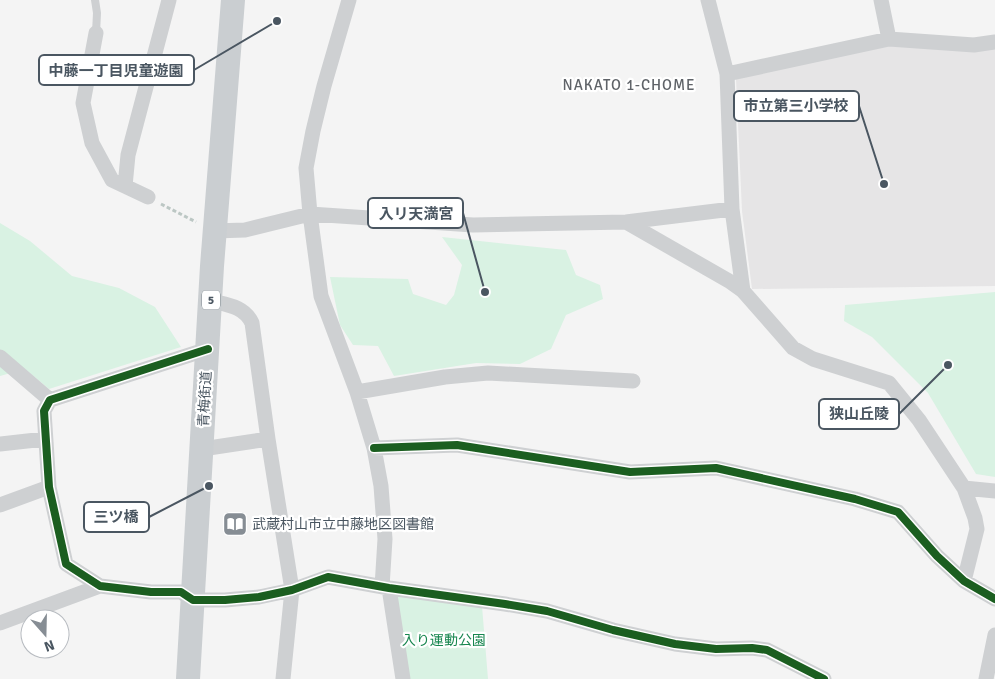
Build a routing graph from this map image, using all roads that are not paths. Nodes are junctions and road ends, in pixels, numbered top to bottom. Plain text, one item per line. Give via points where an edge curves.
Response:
1 (95, 0) edge
2 (170, 0) edge
3 (233, 0) edge
4 (349, 0) edge
5 (708, 0) edge
6 (881, 0) edge
7 (96, 33) joint
8 (889, 39) junction
9 (995, 42) edge
10 (727, 74) junction
11 (125, 186) junction
12 (148, 197) road end
13 (732, 210) junction
14 (310, 214) junction
15 (626, 222) junction
16 (214, 231) junction
17 (743, 291) junction
18 (210, 301) junction
19 (208, 349) junction
20 (0, 357) edge
21 (633, 381) dead end
22 (357, 392) junction
23 (50, 400) junction
24 (45, 439) junction
25 (268, 439) junction
26 (0, 444) edge
27 (374, 448) junction
28 (202, 449) junction
29 (49, 487) junction
30 (964, 488) junction
31 (995, 491) edge
32 (0, 505) edge
33 (964, 580) junction
34 (100, 586) junction
35 (385, 588) junction
36 (292, 590) junction
37 (995, 599) edge
38 (193, 600) junction
39 (0, 623) edge
40 (995, 635) edge
41 (188, 679) edge
42 (283, 679) edge
43 (403, 679) edge
44 (824, 679) edge
45 (986, 679) edge

1 - 7 lane
2 - 11 street via 128,154
3 - 16 main road, 青梅街道 / 5
4 - 14 street via 324,86 306,168
5 - 10 street
6 - 8 street
7 - 11 street via 84,103 92,142 112,180
8 - 9 street via 974,45
8 - 10 street
10 - 13 street
11 - 12 street
13 - 15 street
13 - 17 street
14 - 15 street via 472,225
14 - 16 street via 245,230
14 - 22 street via 321,296
15 - 17 street
16 - 18 main road, 青梅街道 / 5
17 - 30 street via 793,348 813,358 889,383 919,420
18 - 19 main road, 青梅街道 / 5
18 - 25 street via 241,310 252,323
19 - 23 street
19 - 28 main road, 青梅街道 / 5
20 - 23 street
21 - 22 street via 488,373
22 - 27 street
23 - 24 street via 44,411
24 - 26 street
24 - 29 street
25 - 28 street
25 - 36 street
27 - 33 street via 457,446 630,472 716,468 898,512 937,556
27 - 35 street via 381,486
28 - 38 main road, 青梅街道 / 5
29 - 32 street
29 - 34 street via 66,564
30 - 31 street
30 - 33 street via 977,529
33 - 37 street
34 - 38 street via 181,592
34 - 39 street
35 - 36 street via 328,577
35 - 43 street
35 - 44 street via 547,611 613,630 696,647 766,650
36 - 38 street via 259,597
36 - 42 street
38 - 41 main road, 青梅街道 / 5
40 - 45 street

